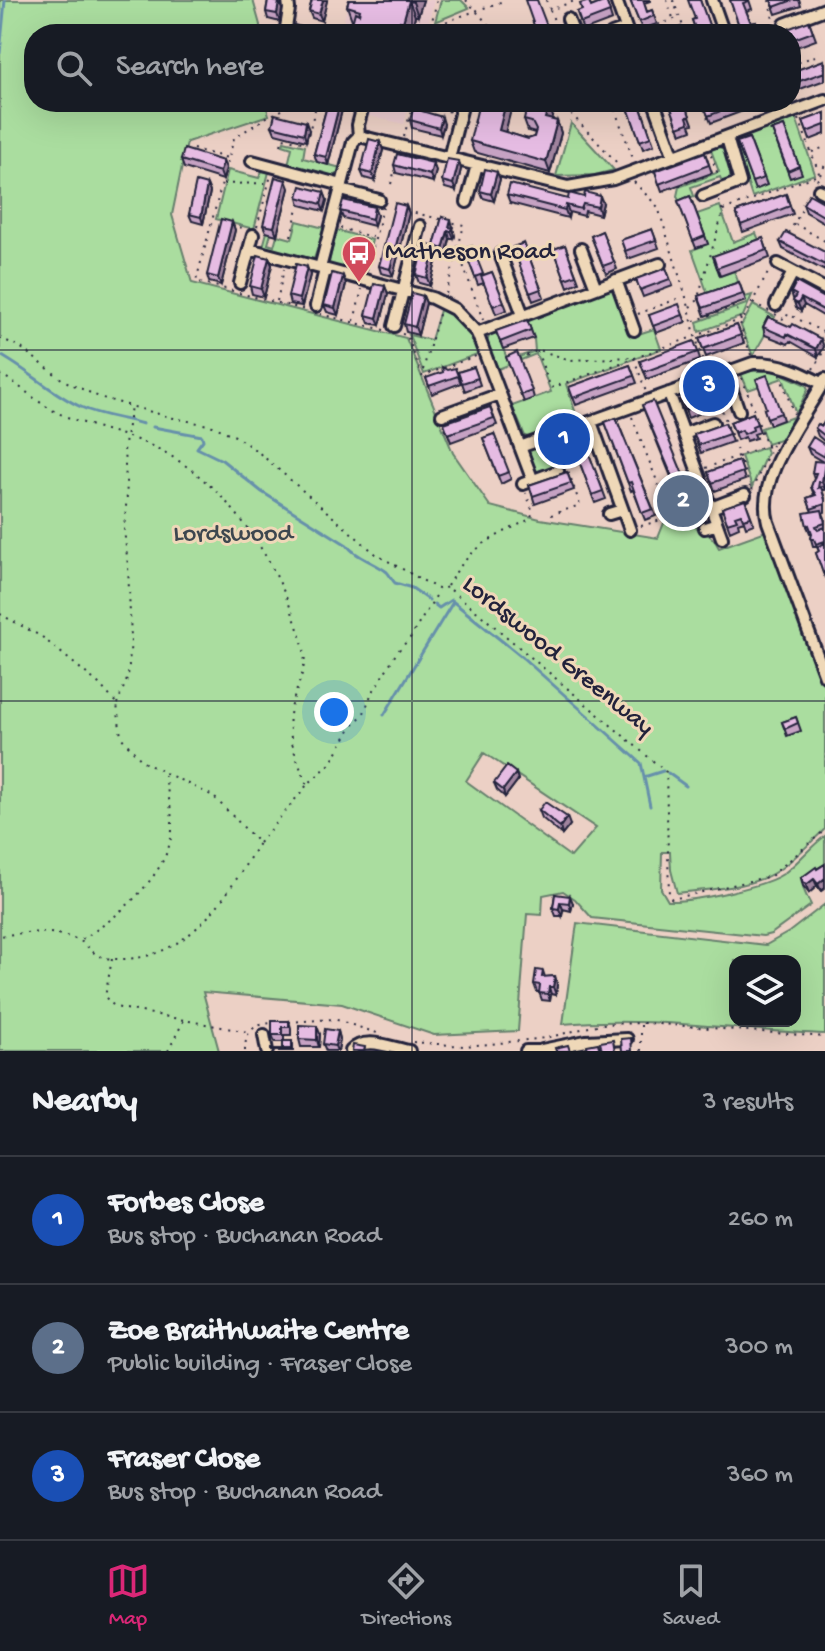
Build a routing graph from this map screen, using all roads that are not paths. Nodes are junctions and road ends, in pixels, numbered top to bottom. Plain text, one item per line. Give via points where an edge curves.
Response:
1 (288, 0) edge
2 (712, 0) edge
3 (617, 3) dead end
4 (825, 9) edge
5 (568, 19) dead end
6 (290, 24) edge
7 (570, 24) edge
8 (624, 24) edge
9 (720, 24) edge
10 (785, 24) dead end
11 (825, 100) edge
12 (801, 110) edge
13 (361, 112) edge
14 (460, 112) edge
15 (658, 112) edge
16 (796, 112) edge
17 (359, 136) junction
18 (727, 138) junction
19 (674, 157) junction
20 (449, 158) junction
21 (252, 161) dead end
22 (477, 165) junction
23 (341, 187) junction
24 (703, 196) dead end
25 (379, 200) dead end
26 (467, 202) dead end
27 (420, 226) dead end
28 (254, 232) road end
29 (249, 249) junction
30 (581, 249) dead end
31 (500, 254) dead end
32 (776, 263) road end
33 (660, 264) dead end
34 (323, 269) junction
35 (793, 272) junction
36 (616, 280) junction
37 (240, 283) dead end
38 (596, 288) junction
39 (825, 289) edge
40 (404, 291) junction
41 (776, 305) dead end
42 (316, 306) dead end
43 (523, 315) junction
44 (394, 326) dead end
45 (634, 330) dead end
46 (482, 331) junction
47 (725, 371) junction
48 (824, 381) edge
49 (669, 393) junction
50 (500, 394) junction
51 (739, 411) dead end
52 (442, 415) dead end
53 (591, 422) junction
54 (713, 423) dead end
55 (684, 434) junction
56 (520, 447) junction
57 (558, 471) edge
58 (748, 493) road end
59 (711, 508) junction
60 (622, 510) junction
61 (609, 514) dead end
62 (717, 524) junction
63 (705, 528) dead end
64 (630, 530) road end
65 (722, 538) dead end
66 (825, 676) edge
67 (264, 1035) dead end
68 (627, 1039) edge
69 (405, 1046) edge
70 (267, 1051) edge
71 (351, 1051) edge
72 (526, 1051) edge
73 (542, 1051) edge

1 - 6 street via 294,15
2 - 9 street
3 - 8 street
4 - 10 street
5 - 7 street
11 - 12 street
13 - 17 street
14 - 20 street
15 - 19 street
16 - 18 street
17 - 20 street
17 - 23 street
18 - 19 street
18 - 24 street via 740,182
19 - 22 street via 601,183 568,187
20 - 22 street
21 - 23 street
22 - 26 street
23 - 25 street
23 - 34 street
27 - 40 street
28 - 29 street
29 - 34 street
29 - 37 street
30 - 38 street
31 - 43 street
32 - 35 street
33 - 36 street
34 - 40 street
34 - 42 street
35 - 39 street
35 - 41 street
36 - 38 street
36 - 45 street
38 - 43 street
40 - 44 street
40 - 46 street via 443,302
43 - 46 street
46 - 50 street
47 - 48 street via 766,363
47 - 49 street
47 - 51 street
48 - 66 street via 764,502
49 - 53 street
49 - 55 street
50 - 52 street
50 - 56 street
53 - 56 street
53 - 60 street
54 - 55 street
55 - 59 street
56 - 57 street via 528,482
58 - 59 street
59 - 62 street
60 - 61 street
60 - 64 street
62 - 63 street
62 - 65 street
67 - 70 street
68 - 73 street
69 - 71 street via 365,1042
72 - 73 street

